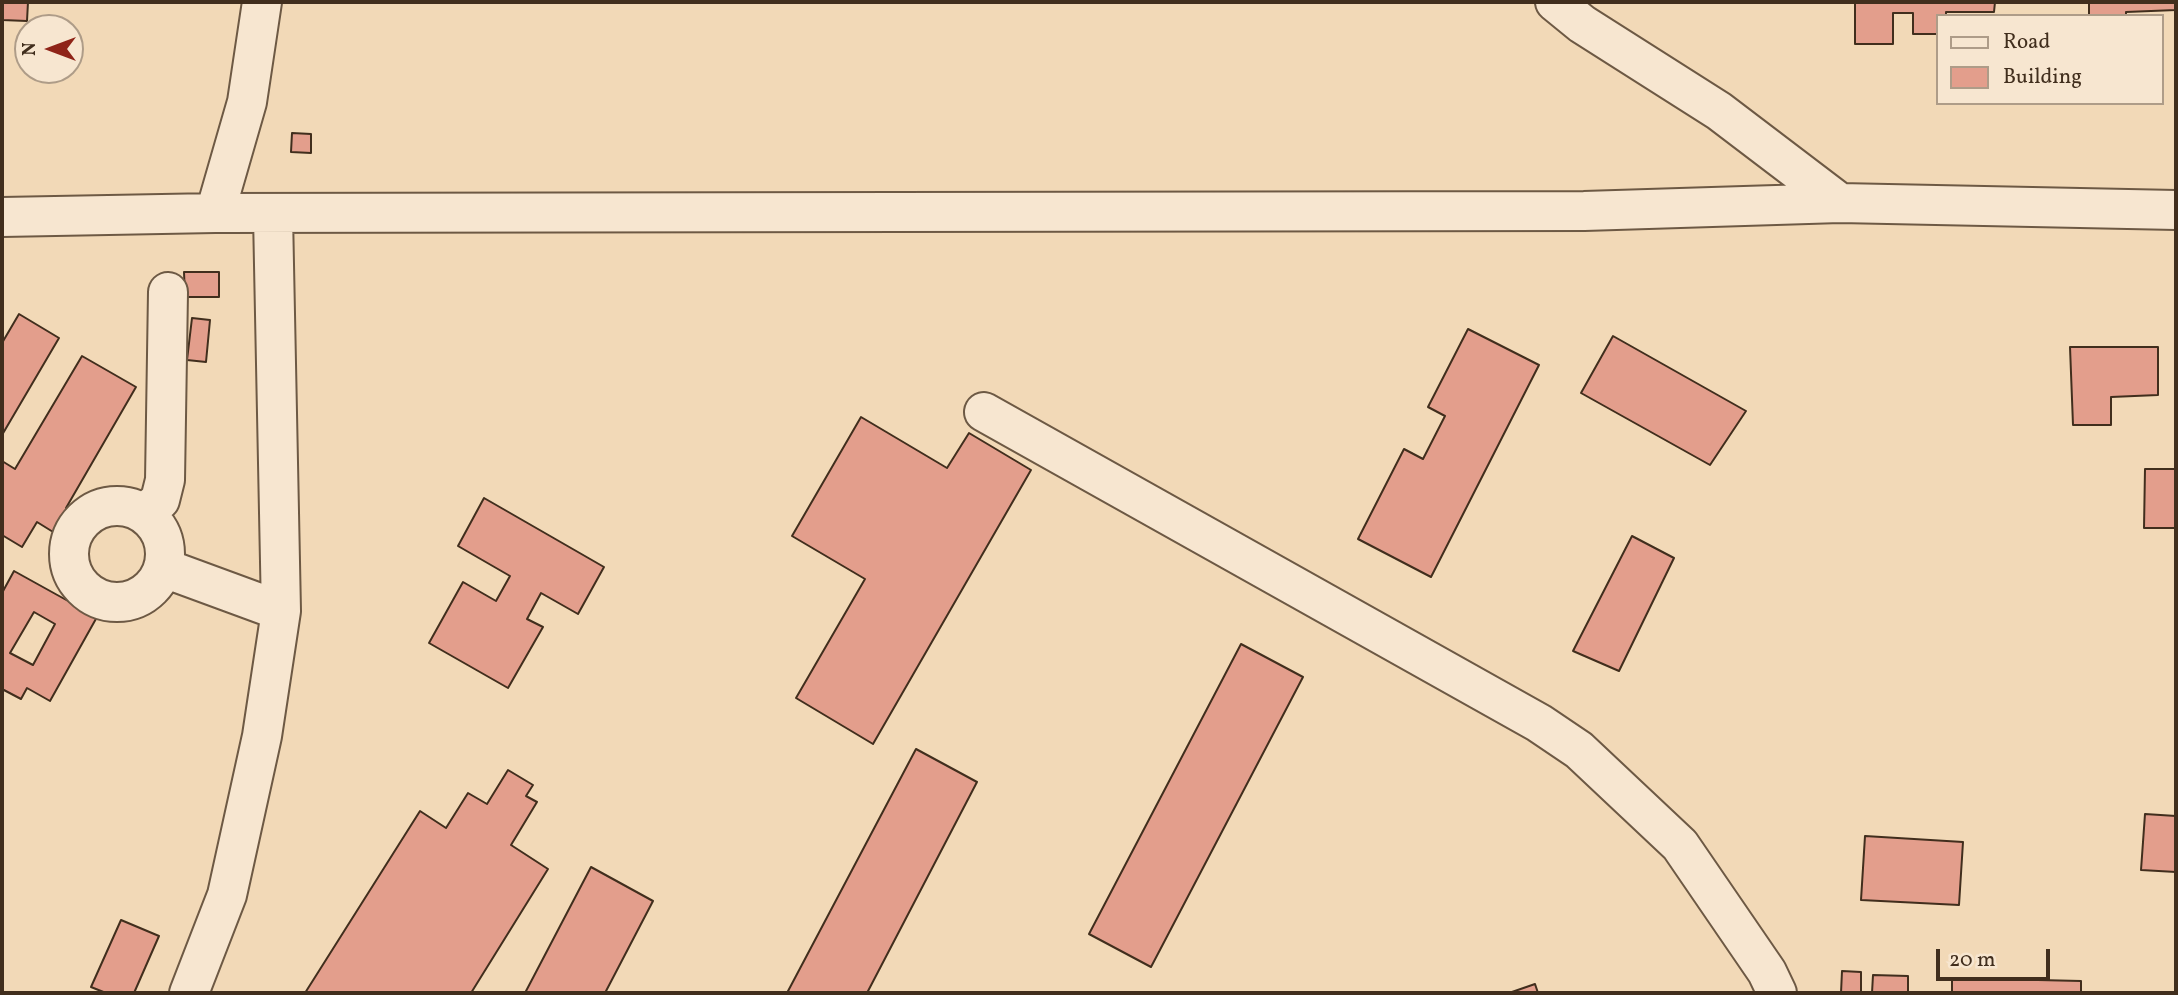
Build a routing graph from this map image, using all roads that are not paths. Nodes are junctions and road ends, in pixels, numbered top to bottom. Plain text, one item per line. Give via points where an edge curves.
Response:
1 (262, 2) edge
2 (1555, 2) edge
3 (1840, 203) junction
4 (2176, 210) edge
5 (215, 213) junction
6 (273, 215) junction
7 (2, 217) edge
8 (168, 292) dead end
9 (984, 412) dead end
10 (144, 514) junction
11 (164, 568) junction
12 (281, 611) junction
13 (189, 993) edge
14 (1777, 993) edge

1 - 5 street via 247,102
2 - 3 street via 1719,111
3 - 4 street
3 - 6 street via 1584,211
5 - 6 street
5 - 7 street
6 - 12 street
8 - 10 street via 165,480 160,500
9 - 14 street via 1539,723 1579,750 1681,845 1768,972
10 - 11 street via 162,535
10 - 11 street via 116,506 86,518 74,531 71,567 92,595 110,601 144,594
11 - 12 street
12 - 13 street via 262,736 227,895

